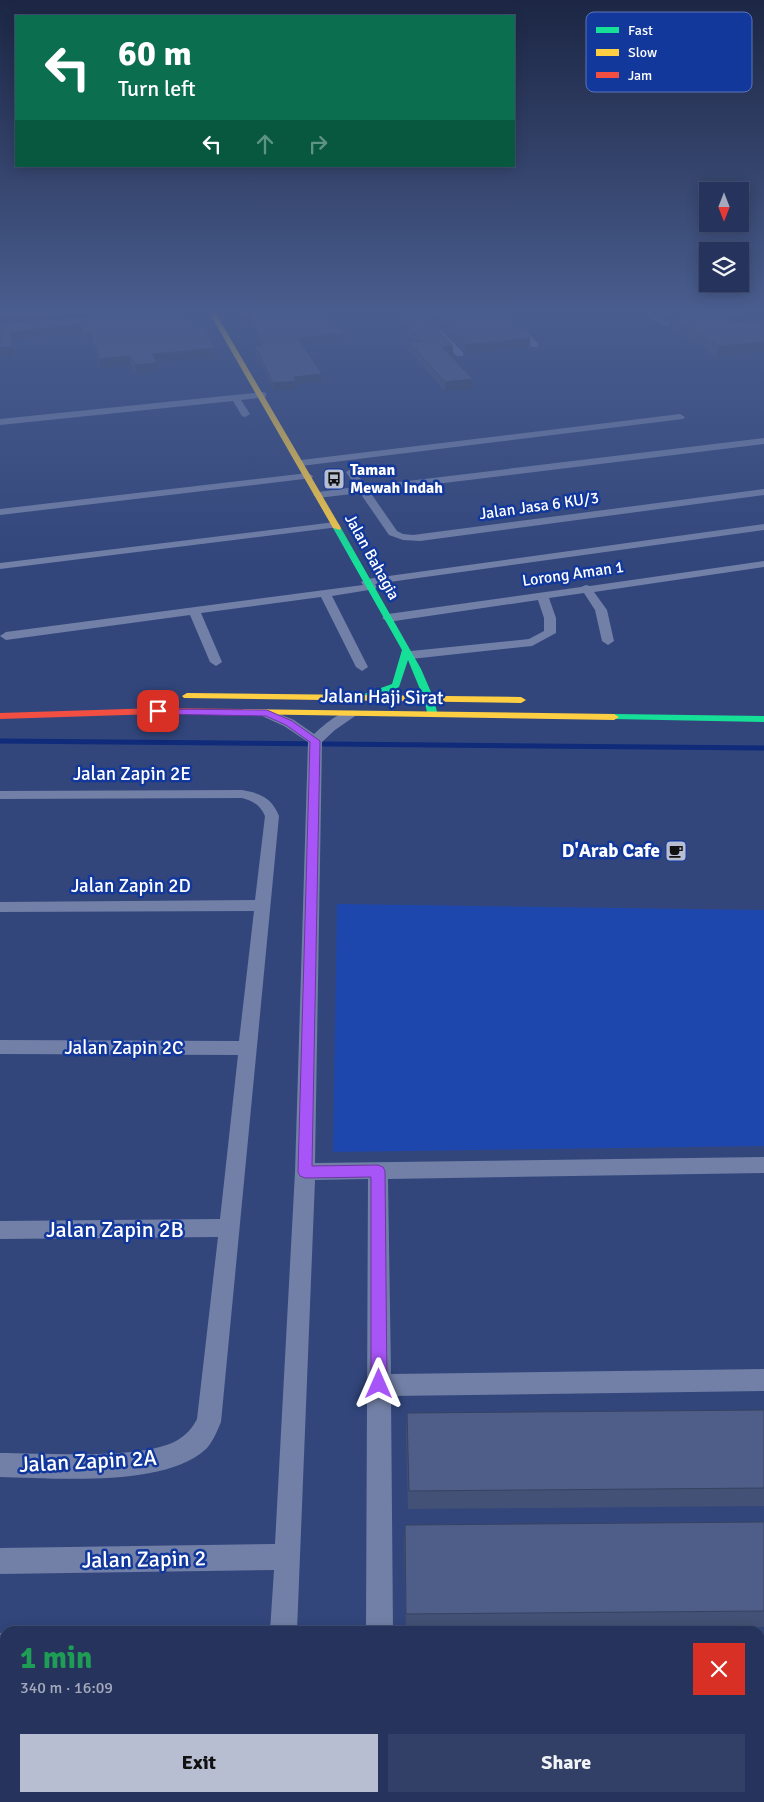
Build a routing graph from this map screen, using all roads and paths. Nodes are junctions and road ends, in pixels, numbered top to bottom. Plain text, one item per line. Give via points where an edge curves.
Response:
1 (236, 398) joint
2 (265, 398) edge
3 (245, 414) dead end
4 (680, 417) dead end
5 (0, 422) edge
6 (764, 441) edge
7 (300, 463) junction
8 (351, 472) dead end
9 (308, 476) junction
10 (363, 489) junction
11 (764, 492) edge
12 (318, 495) junction
13 (0, 512) edge
14 (335, 525) junction
15 (764, 527) edge
16 (764, 564) edge
17 (0, 566) edge
18 (369, 585) junction
19 (586, 588) junction
20 (325, 594) junction
21 (542, 595) junction
22 (194, 611) junction
23 (388, 618) junction
24 (6, 636) dead end
25 (608, 641) dead end
26 (408, 653) junction
27 (216, 662) dead end
28 (362, 667) dead end
29 (430, 673) dead end
30 (453, 688) dead end
31 (177, 696) dead end
32 (352, 696) junction
33 (431, 698) junction
34 (491, 700) junction
35 (530, 700) dead end
36 (267, 713) junction
37 (350, 714) junction
38 (0, 716) edge
39 (432, 716) junction
40 (764, 719) edge
41 (315, 741) junction
42 (0, 795) edge
43 (263, 800) joint
44 (263, 905) junction
45 (0, 907) edge
46 (0, 1047) edge
47 (248, 1048) junction
48 (764, 1165) edge
49 (378, 1171) junction
50 (305, 1172) junction
51 (230, 1228) junction
52 (0, 1230) edge
53 (764, 1380) edge
54 (379, 1384) junction
55 (0, 1465) edge
56 (288, 1557) junction
57 (0, 1560) edge
58 (284, 1626) edge
59 (380, 1626) edge

1 - 3 street
1 - 5 street
2 - 7 street, Jalan Bahagia
4 - 7 street
6 - 10 street
7 - 9 street, Jalan Bahagia
8 - 10 street, Jalan Jasa 6 KU/3
9 - 12 street, Jalan Bahagia
9 - 13 street
10 - 11 street, Jalan Jasa 6 KU/3 via 393,533 420,538
10 - 12 street
12 - 14 street, Jalan Bahagia
14 - 17 street
14 - 18 street, Jalan Bahagia
15 - 18 street
16 - 19 street, Lorong Aman 1
18 - 20 street
18 - 23 street, Jalan Bahagia
19 - 21 street, Lorong Aman 1
19 - 25 street via 601,610
20 - 22 street
20 - 28 street
21 - 23 street, Lorong Aman 1
21 - 26 street via 550,618 550,633 532,642
22 - 24 street
22 - 27 street
23 - 26 street, Jalan Bahagia
26 - 29 street
26 - 32 street via 396,685 382,692
26 - 33 street, Jalan Bahagia
30 - 34 street
31 - 32 street, Jalan Haji Sirat
32 - 33 street, Jalan Haji Sirat
33 - 34 street, Jalan Haji Sirat
33 - 39 street, Jalan Bahagia
34 - 35 street, Jalan Haji Sirat
36 - 37 street, Jalan Haji Sirat
36 - 38 street, Jalan Haji Sirat via 158,711
36 - 41 street
37 - 39 street, Jalan Haji Sirat
37 - 41 street
39 - 40 street, Jalan Haji Sirat
41 - 50 street
42 - 43 street, Jalan Zapin 2E via 242,794
43 - 44 street, Jalan Zapin 2A via 272,816
44 - 45 street, Jalan Zapin 2D
44 - 47 street, Jalan Zapin 2A
46 - 47 street, Jalan Zapin 2C
47 - 51 street, Jalan Zapin 2A
48 - 49 street
49 - 50 street
49 - 54 street
50 - 56 street
51 - 52 street, Jalan Zapin 2B
51 - 55 street, Jalan Zapin 2A via 209,1422 198,1441 176,1455 154,1462
53 - 54 street
54 - 59 street
56 - 57 street, Jalan Zapin 2
56 - 58 street

